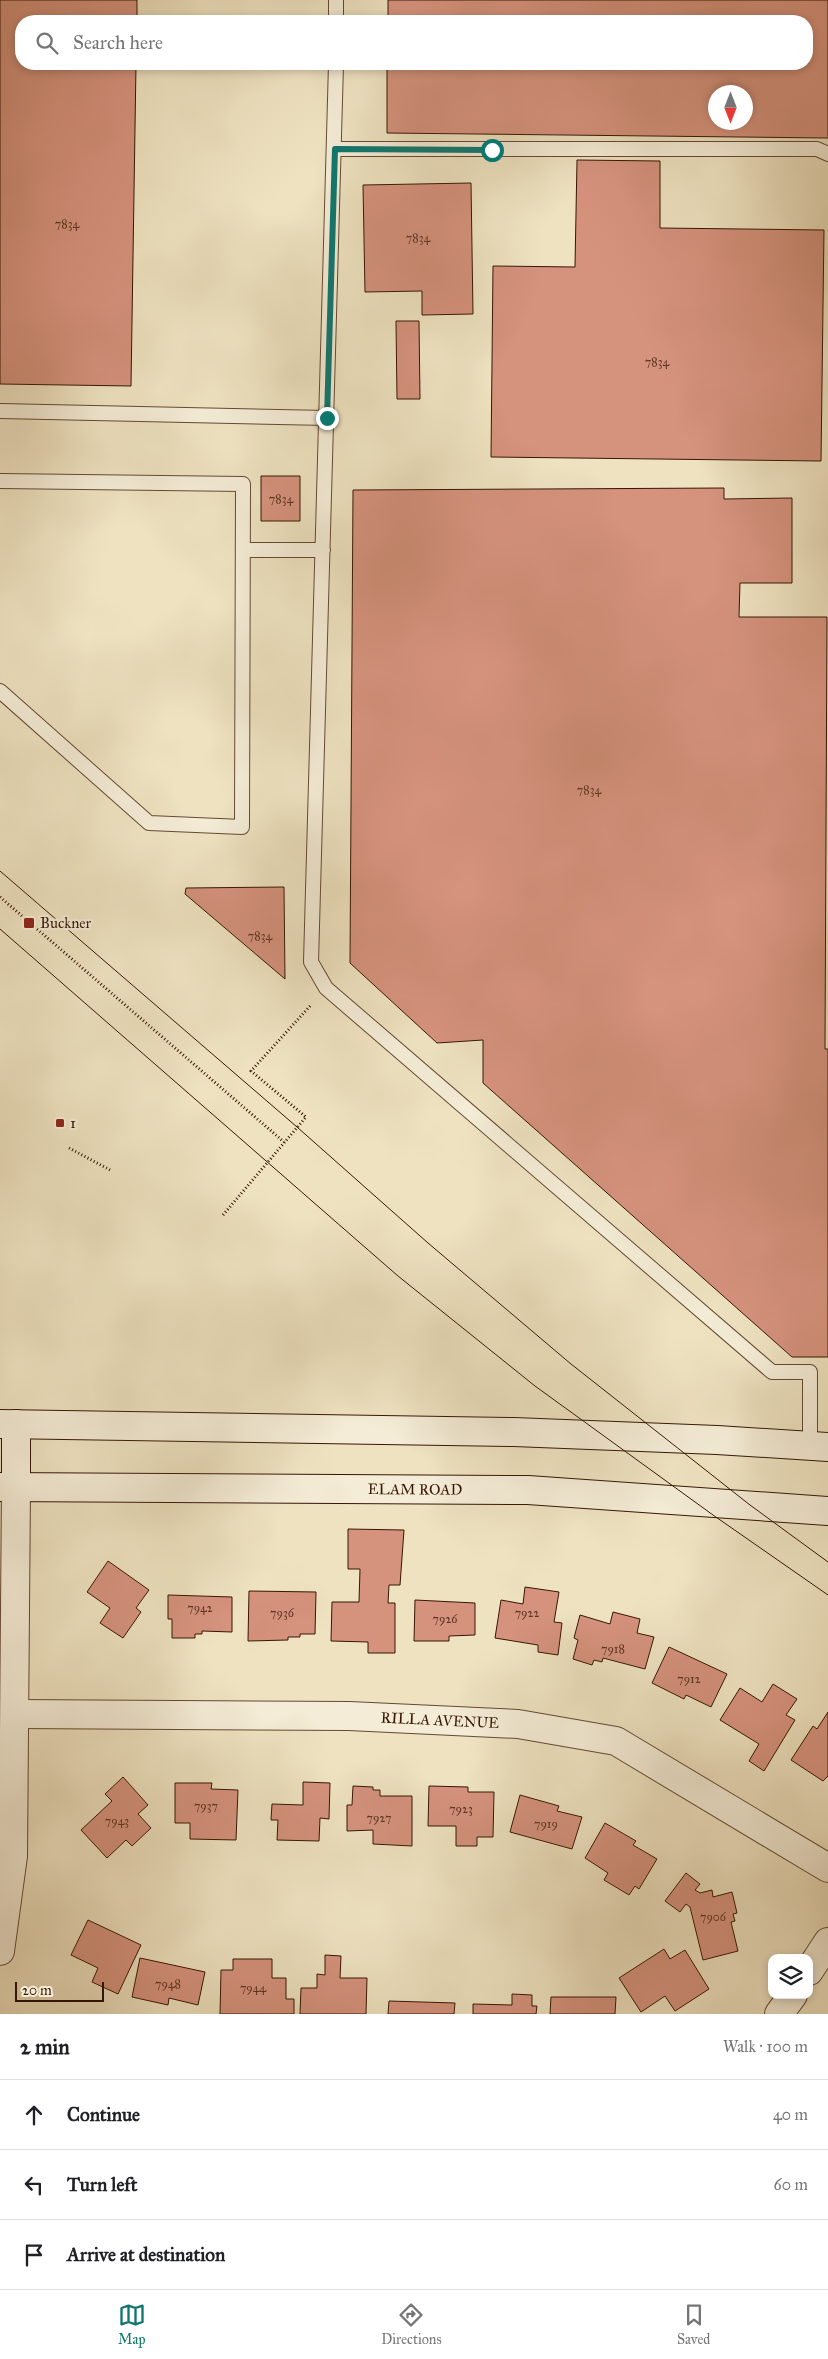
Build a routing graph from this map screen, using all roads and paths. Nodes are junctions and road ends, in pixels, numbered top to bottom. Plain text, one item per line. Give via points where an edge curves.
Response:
1 (336, 0) edge
2 (336, 15) edge
3 (336, 70) edge
4 (335, 149) junction
5 (828, 154) edge
6 (0, 411) edge
7 (327, 418) junction
8 (0, 481) edge
9 (244, 550) junction
10 (323, 550) junction
11 (0, 692) edge
12 (0, 897) edge
13 (326, 988) junction
14 (284, 1142) junction
15 (69, 1148) dead end
16 (112, 1171) dead end
17 (222, 1215) dead end
18 (8, 1424) edge
19 (819, 1447) edge
20 (8, 1487) edge
21 (828, 1511) edge
22 (15, 1714) junction
23 (828, 1868) edge
24 (828, 1942) edge
25 (0, 1951) edge
26 (813, 1965) edge
27 (790, 1999) edge
28 (778, 2014) edge

1 - 2 lane
3 - 4 lane
4 - 5 lane via 817,149
4 - 7 lane
6 - 7 lane
7 - 10 lane
8 - 9 lane via 243,484
9 - 10 lane
9 - 11 lane via 242,827 149,823
10 - 13 lane via 311,962
12 - 14 path
13 - 14 path via 251,1071 306,1117
13 - 19 lane via 772,1372 810,1372
14 - 17 path
15 - 16 path
18 - 19 main road via 514,1432
18 - 20 main road
20 - 21 main road, ELAM ROAD via 528,1490
20 - 22 main road
22 - 23 main road, RILLA AVENUE via 359,1716 518,1724 616,1741
22 - 25 main road via 13,1856
24 - 26 main road
27 - 28 main road

